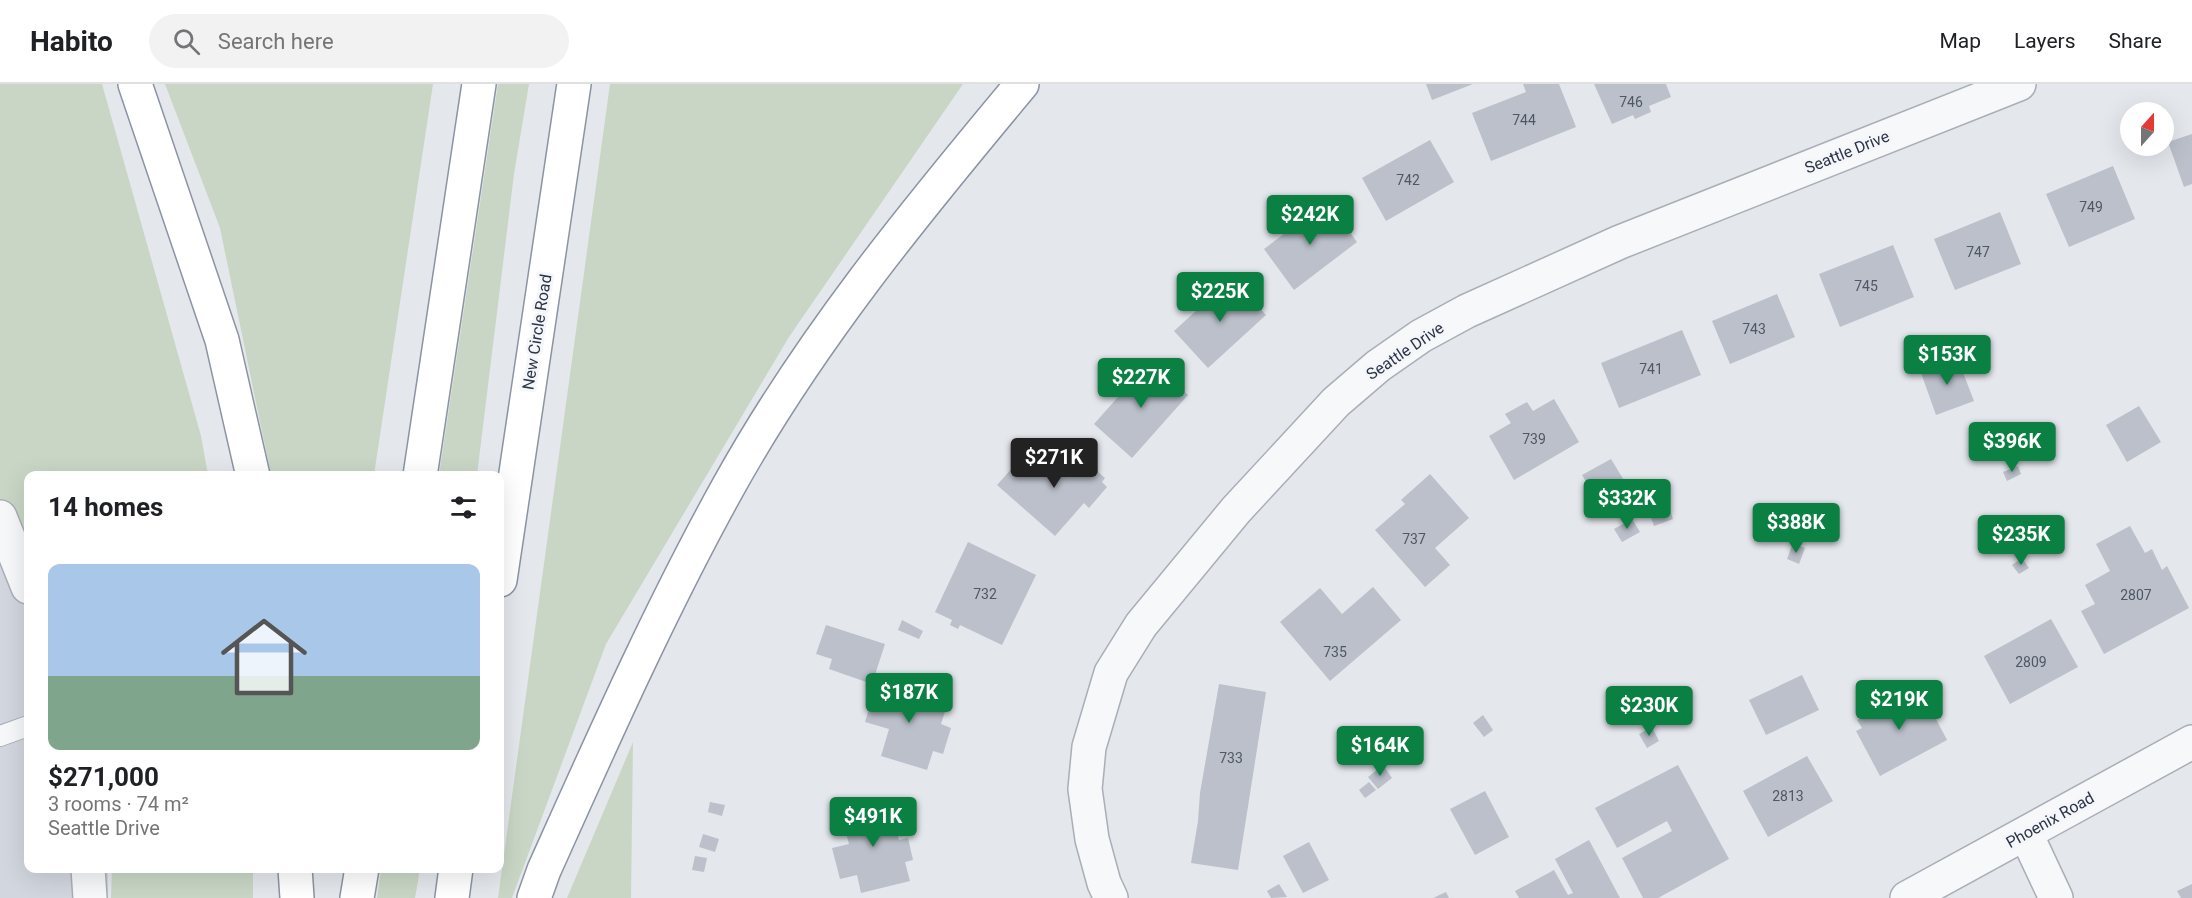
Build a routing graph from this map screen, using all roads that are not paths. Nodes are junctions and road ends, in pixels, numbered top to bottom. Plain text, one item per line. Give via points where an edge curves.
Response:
1 (135, 84) edge
2 (479, 84) edge
3 (574, 84) edge
4 (1022, 84) edge
5 (2019, 84) edge
6 (252, 471) edge
7 (421, 471) edge
8 (0, 517) edge
9 (504, 553) edge
10 (24, 577) edge
11 (24, 727) edge
12 (0, 736) edge
13 (2192, 742) edge
14 (2026, 834) junction
15 (88, 873) edge
16 (295, 873) edge
17 (361, 873) edge
18 (455, 873) edge
19 (90, 898) edge
20 (297, 898) edge
21 (357, 898) edge
22 (452, 898) edge
23 (534, 898) edge
24 (1111, 898) edge
25 (1906, 898) edge
26 (2056, 898) edge

1 - 6 highway via 222,340
2 - 7 highway
3 - 9 highway, New Circle Road
4 - 23 highway via 861,281 727,488 639,660
5 - 24 street, Seattle Drive via 1620,242 1467,311 1378,366 1336,402 1236,510 1142,625 1112,673 1089,747 1085,789 1092,839
8 - 10 street
11 - 12 lane
13 - 14 street, Phoenix Road
14 - 25 street, Phoenix Road
14 - 26 street
15 - 19 street
16 - 20 highway
17 - 21 highway
18 - 22 highway

